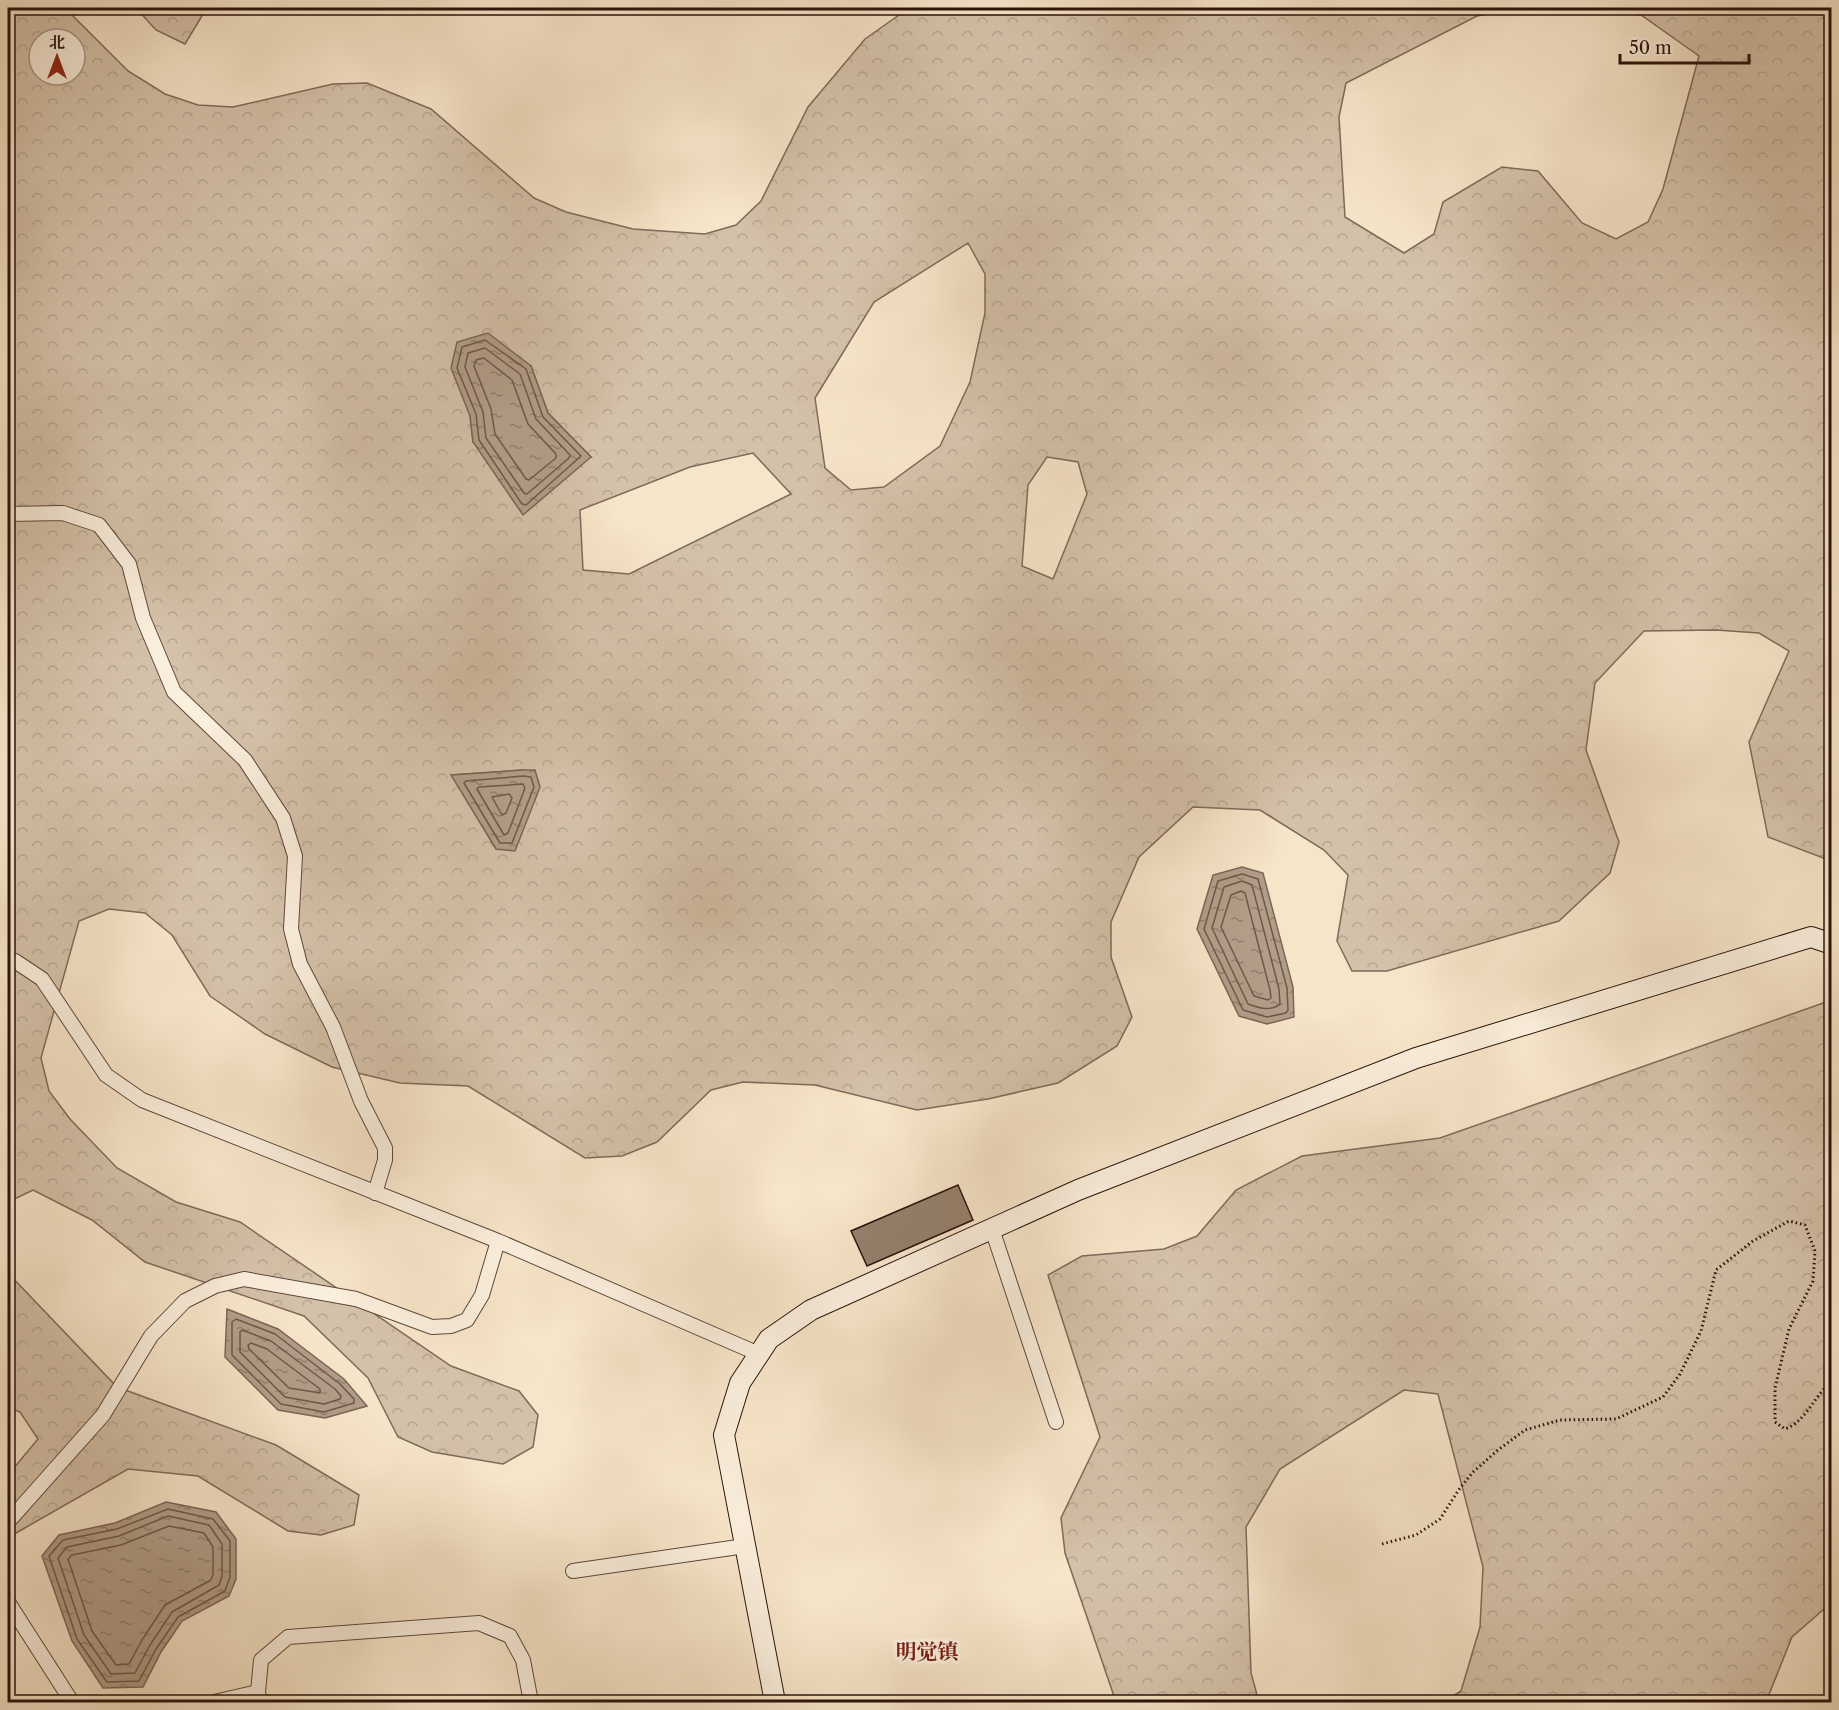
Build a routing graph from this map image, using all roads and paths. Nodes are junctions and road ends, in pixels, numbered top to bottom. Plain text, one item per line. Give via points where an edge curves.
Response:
1 (8, 514) edge
2 (1832, 944) edge
3 (8, 959) edge
4 (375, 1193) junction
5 (992, 1229) junction
6 (498, 1241) junction
7 (759, 1354) junction
8 (1832, 1382) edge
9 (1056, 1422) dead end
10 (8, 1522) edge
11 (1382, 1544) dead end
12 (745, 1546) junction
13 (573, 1571) dead end
14 (8, 1602) edge
15 (259, 1697) edge
16 (72, 1702) edge
17 (214, 1702) edge
18 (531, 1702) edge
19 (775, 1702) edge

1 - 4 street via 63,513 99,525 129,564 143,618 174,692 245,760 283,818 295,856 291,929 300,964 333,1027 384,1148
2 - 5 main road via 1811,938 1416,1058 1078,1190
3 - 4 street via 42,979 106,1074 142,1100
4 - 6 street
5 - 7 main road via 811,1310 769,1339
5 - 9 street
6 - 7 street
6 - 10 street via 482,1295 467,1320 451,1326 432,1327 356,1299 244,1279 215,1286 185,1301 151,1336 104,1415
7 - 12 main road via 740,1383 724,1435
8 - 11 path via 1797,1425 1785,1429 1775,1422 1775,1388 1789,1329 1813,1281 1814,1271 1815,1251 1805,1225 1789,1221 1752,1241 1716,1270 1701,1331 1680,1374 1663,1397 1616,1419 1560,1420 1525,1430 1473,1472 1440,1519 1416,1534
12 - 13 street
12 - 19 main road
14 - 16 street
15 - 17 street
15 - 18 street via 261,1660 288,1637 480,1623 510,1636 523,1660

